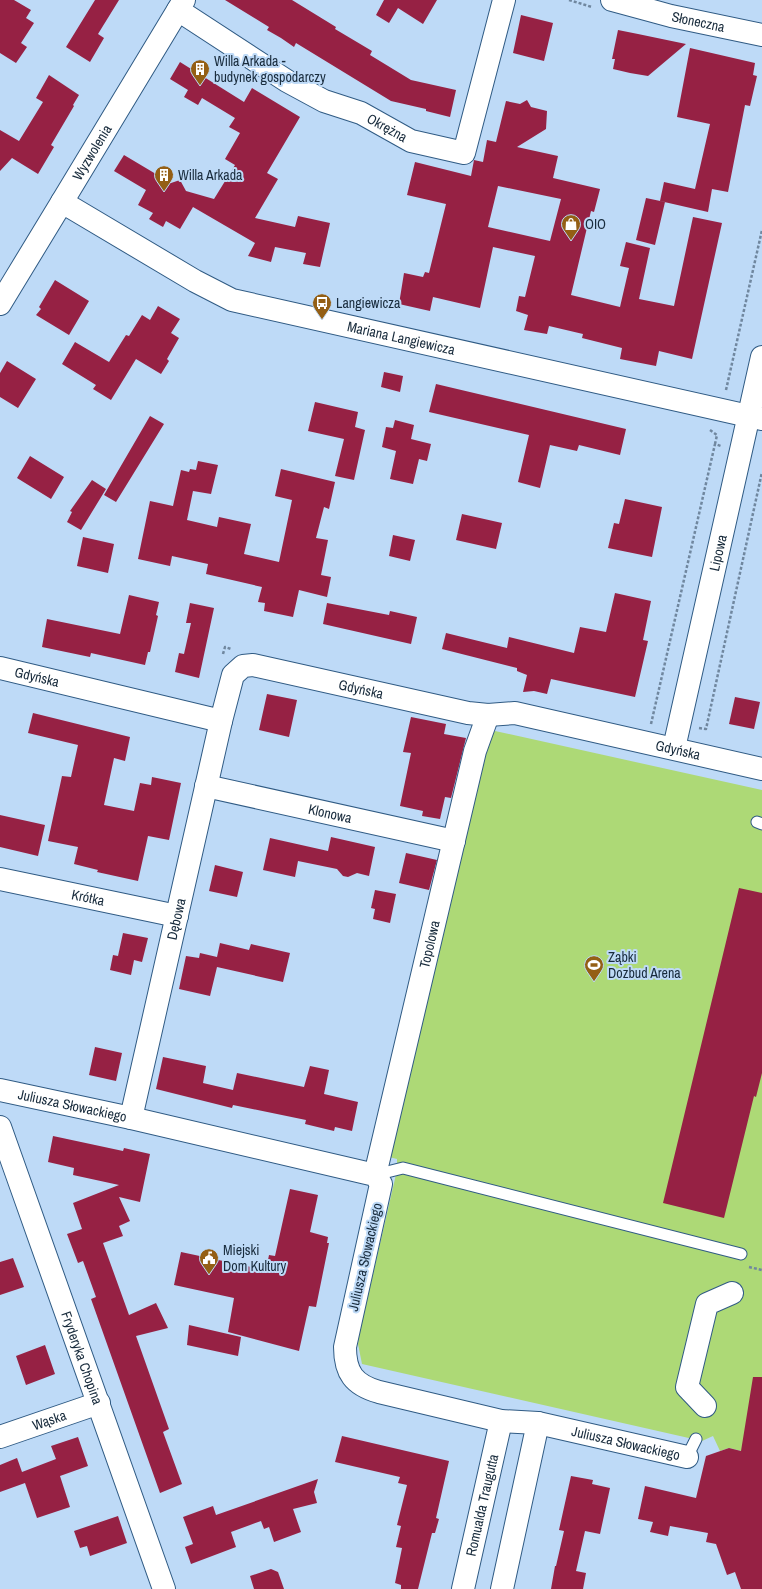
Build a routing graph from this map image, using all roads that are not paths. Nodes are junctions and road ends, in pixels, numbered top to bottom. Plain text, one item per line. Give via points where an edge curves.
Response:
1 (504, 0) edge
2 (612, 0) edge
3 (181, 5) edge
4 (762, 35) edge
5 (62, 202) junction
6 (0, 304) edge
7 (762, 357) edge
8 (755, 418) edge
9 (0, 668) edge
10 (488, 715) junction
11 (221, 721) junction
12 (674, 748) junction
13 (762, 769) edge
14 (206, 786) junction
15 (454, 841) junction
16 (0, 879) edge
17 (177, 916) junction
18 (0, 1090) edge
19 (131, 1118) junction
20 (0, 1127) edge
21 (375, 1175) junction
22 (741, 1254) dead end
23 (732, 1293) dead end
24 (99, 1403) junction
25 (705, 1406) dead end
26 (501, 1421) junction
27 (538, 1423) junction
28 (0, 1437) edge
29 (692, 1448) dead end
30 (164, 1589) edge
31 (463, 1589) edge
32 (502, 1589) edge

1 - 3 street, Okrężna via 464,153 411,141 361,113 324,101 287,81
2 - 4 street, Słoneczna via 671,16
3 - 5 street, Wyzwolenia
5 - 6 street, Wyzwolenia
5 - 8 street, Mariana Langiewicza via 195,281 232,300
7 - 8 street, Lipowa
8 - 12 street, Lipowa via 740,451
9 - 11 street, Gdyńska
10 - 11 street, Gdyńska via 468,713 253,665 243,666 233,675
10 - 12 street, Gdyńska via 515,713
10 - 15 street, Topolowa via 475,751
11 - 14 street, Dębowa
12 - 13 street, Gdyńska
14 - 15 street, Klonowa
14 - 17 street, Dębowa
15 - 21 street, Topolowa
16 - 17 street, Krótka
17 - 19 street, Dębowa
18 - 19 street, Juliusza Słowackiego
19 - 21 street, Juliusza Słowackiego
20 - 24 street, Fryderyka Chopina
21 - 22 lane via 403,1168
21 - 26 street, Juliusza Słowackiego via 381,1184 347,1336 345,1358 349,1372 367,1389
23 - 25 street via 707,1304 688,1380 687,1387
24 - 28 street, Wąska
24 - 30 street, Fryderyka Chopina
26 - 27 street, Juliusza Słowackiego
26 - 31 street, Romualda Traugutta
27 - 29 street, Juliusza Słowackiego
27 - 32 street

